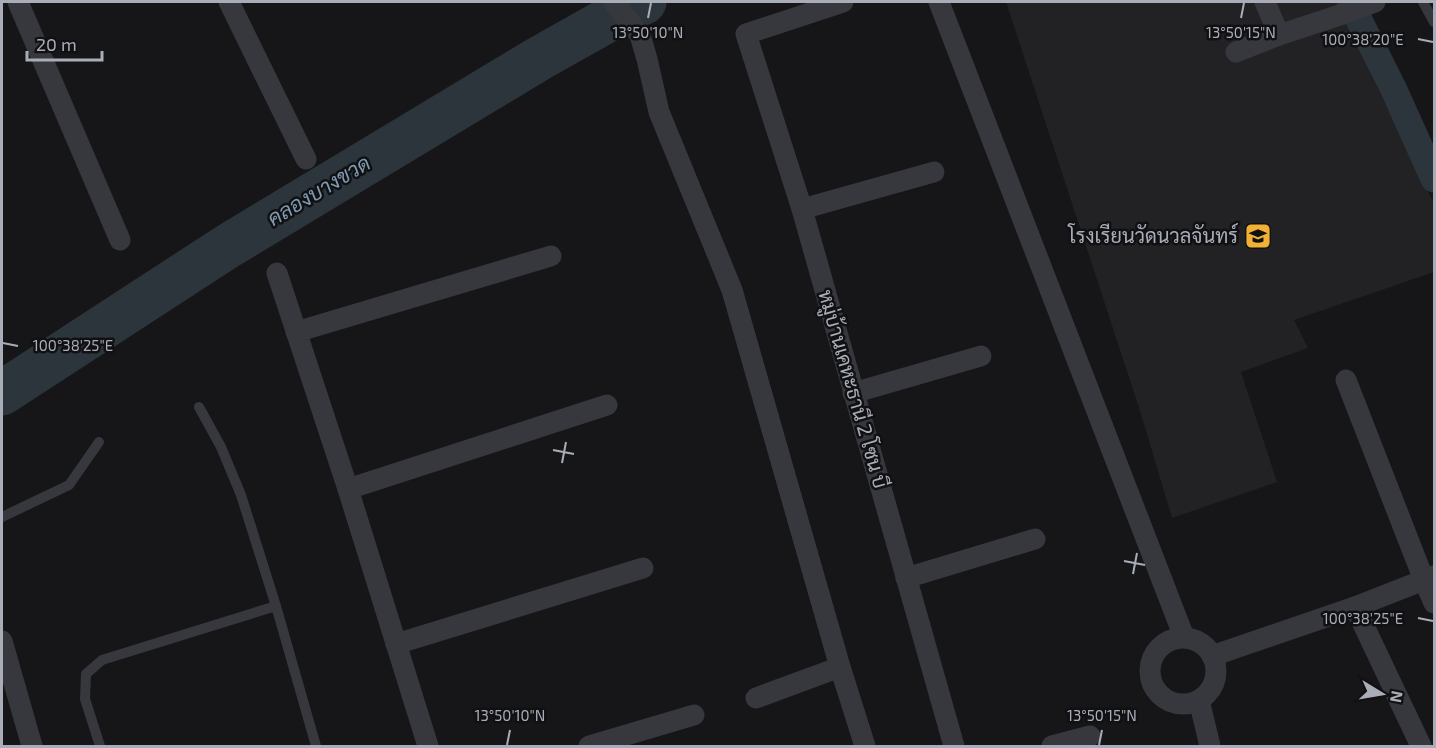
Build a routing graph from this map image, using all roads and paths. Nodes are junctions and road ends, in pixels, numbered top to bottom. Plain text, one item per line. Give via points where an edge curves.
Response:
1 (18, 2) edge
2 (229, 2) edge
3 (614, 2) edge
4 (843, 2) edge
5 (939, 2) edge
6 (1265, 2) edge
7 (1423, 2) edge
8 (1362, 7) edge
9 (1434, 22) edge
10 (1279, 35) junction
11 (1236, 52) dead end
12 (306, 159) dead end
13 (934, 172) dead end
14 (802, 209) junction
15 (120, 240) dead end
16 (551, 256) dead end
17 (277, 273) dead end
18 (296, 332) junction
19 (981, 356) dead end
20 (1346, 380) dead end
21 (853, 393) junction
22 (607, 405) dead end
23 (199, 407) dead end
24 (99, 442) dead end
25 (348, 489) junction
26 (2, 517) edge
27 (1035, 538) dead end
28 (644, 568) dead end
29 (906, 578) junction
30 (1429, 578) edge
31 (1434, 603) edge
32 (276, 606) junction
33 (1355, 607) junction
34 (1184, 637) junction
35 (2, 641) edge
36 (396, 644) junction
37 (1212, 656) junction
38 (840, 667) junction
39 (756, 698) dead end
40 (1199, 700) junction
41 (694, 715) dead end
42 (1090, 736) dead end
43 (32, 747) edge
44 (100, 747) edge
45 (316, 747) edge
46 (428, 747) edge
47 (589, 747) edge
48 (865, 747) edge
49 (954, 747) edge
50 (1052, 747) edge
51 (1210, 747) edge
52 (1421, 747) edge

1 - 15 street
2 - 12 street
3 - 38 street via 640,35 660,112 732,290
4 - 14 street, หมู่บ้านเคหะธานี 2 โซน บี via 746,34
5 - 34 street
6 - 10 street
7 - 9 lane
8 - 10 street
10 - 11 street
13 - 14 street
14 - 21 street, หมู่บ้านเคหะธานี 2 โซน บี
16 - 18 street
17 - 18 street
18 - 25 street
19 - 21 street
20 - 30 street
21 - 29 street, หมู่บ้านเคหะธานี 2 โซน บี
22 - 25 street
23 - 32 lane via 241,495
24 - 26 lane via 69,485
25 - 36 street
27 - 29 street
28 - 36 street
29 - 49 street, หมู่บ้านเคหะธานี 2 โซน บี
30 - 31 street
30 - 33 street
32 - 44 lane via 102,660 86,674 85,699
32 - 45 lane
33 - 37 street
33 - 52 street
34 - 37 street via 1195,639
34 - 40 street via 1161,645 1153,655 1150,679 1155,690 1175,703
35 - 43 street
36 - 46 street
37 - 40 street via 1216,675 1207,694
38 - 39 street
38 - 48 street
40 - 51 street
41 - 47 street
42 - 50 street

